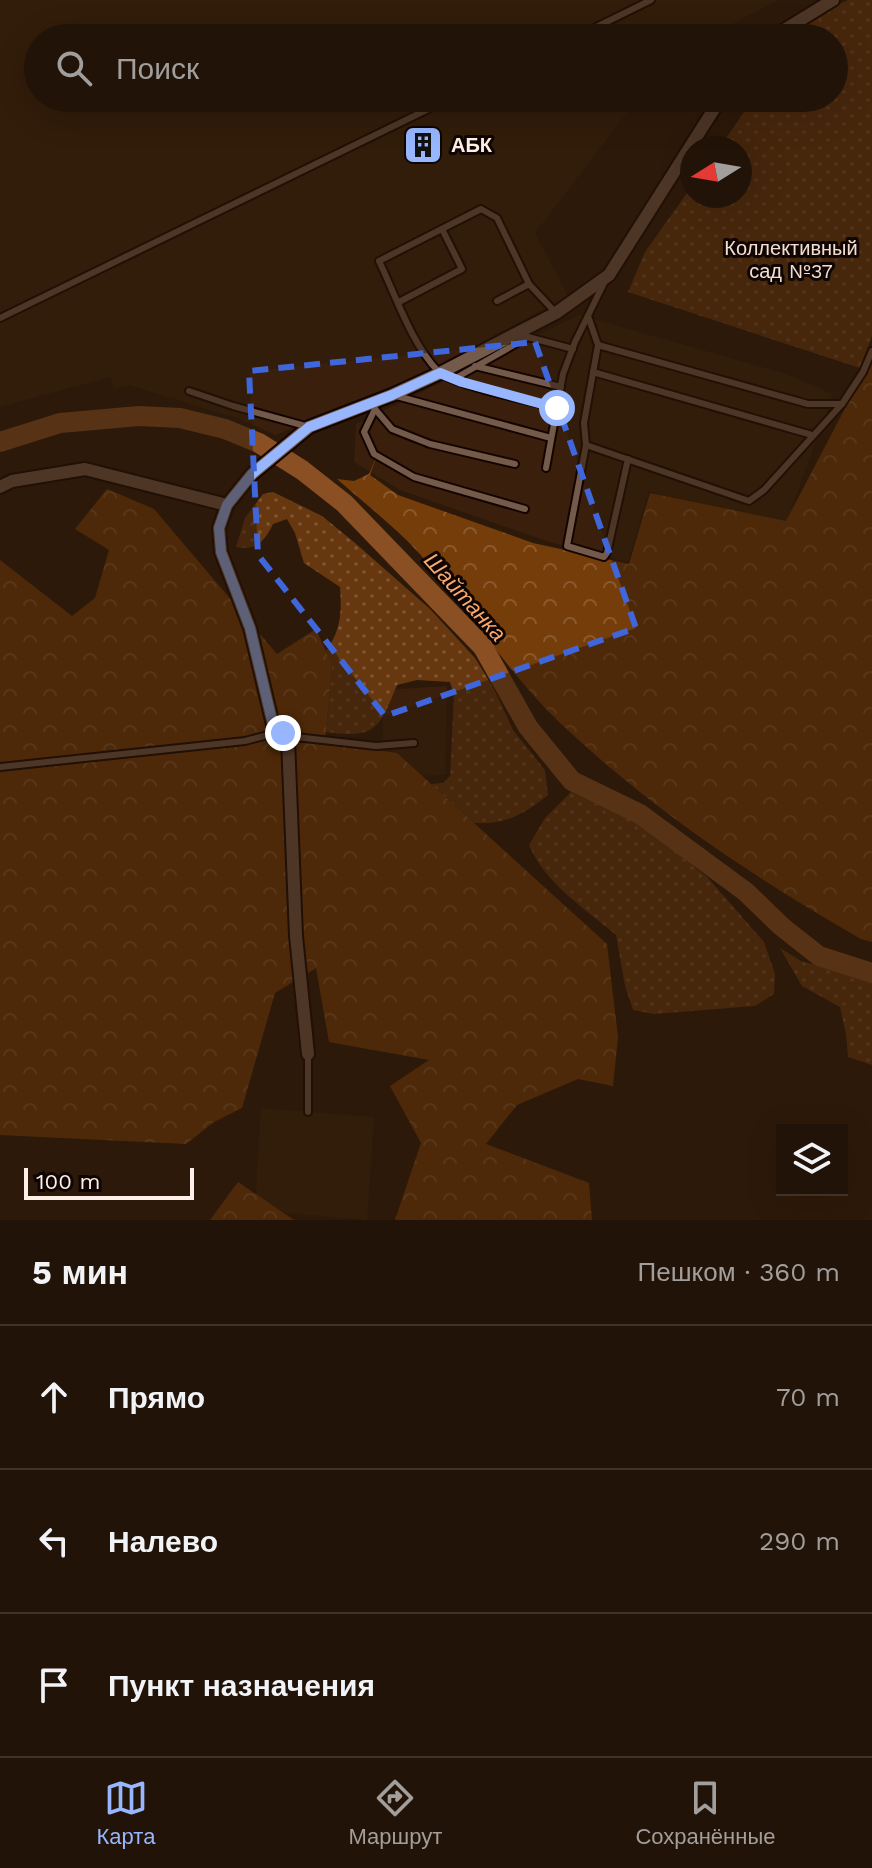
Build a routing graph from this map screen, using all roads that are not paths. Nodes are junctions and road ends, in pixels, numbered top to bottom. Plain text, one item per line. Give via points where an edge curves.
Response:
1 (651, 0) edge
2 (833, 0) edge
3 (602, 24) edge
4 (794, 24) edge
5 (422, 112) edge
6 (712, 112) edge
7 (442, 229) junction
8 (609, 275) junction
9 (529, 284) junction
10 (497, 301) dead end
11 (399, 302) junction
12 (556, 313) junction
13 (588, 316) junction
14 (0, 318) edge
15 (598, 345) junction
16 (573, 349) junction
17 (872, 351) edge
18 (475, 366) junction
19 (593, 372) junction
20 (440, 373) junction
21 (454, 379) junction
22 (561, 387) junction
23 (189, 391) dead end
24 (392, 395) junction
25 (842, 404) junction
26 (372, 406) junction
27 (557, 408) junction
28 (309, 427) junction
29 (812, 435) junction
30 (551, 438) junction
31 (586, 445) junction
32 (628, 459) junction
33 (515, 464) dead end
34 (546, 468) dead end
35 (0, 487) edge
36 (227, 505) junction
37 (525, 509) dead end
38 (282, 734) junction
39 (414, 743) dead end
40 (0, 767) edge
41 (308, 1054) joint
42 (308, 1112) dead end

1 - 3 lane
2 - 4 street
5 - 14 lane
6 - 8 street
7 - 9 lane via 481,209 497,218
7 - 11 lane via 462,269
7 - 11 lane via 379,261
8 - 12 street
8 - 13 lane
9 - 10 lane
9 - 12 lane
11 - 20 lane
12 - 20 street
13 - 15 lane
13 - 16 lane
15 - 19 lane
15 - 25 lane via 808,404
16 - 18 lane via 528,337
16 - 22 lane
17 - 25 lane
18 - 21 lane
18 - 22 lane
19 - 29 lane
19 - 31 lane via 584,423
20 - 21 lane
20 - 24 street
21 - 27 lane
22 - 27 lane
23 - 28 lane
24 - 26 street
24 - 30 lane
25 - 29 lane
26 - 28 street
26 - 33 lane via 392,429 404,434
26 - 37 lane via 364,432 374,454 414,477
27 - 30 lane
28 - 36 street via 252,474
29 - 32 lane via 749,501
30 - 34 lane
31 - 32 lane
31 - 32 lane via 567,546 573,549 604,557 607,553
35 - 36 street via 85,469
36 - 38 street via 219,528 221,552
38 - 39 lane via 376,746
38 - 40 lane
38 - 41 street
41 - 42 lane

